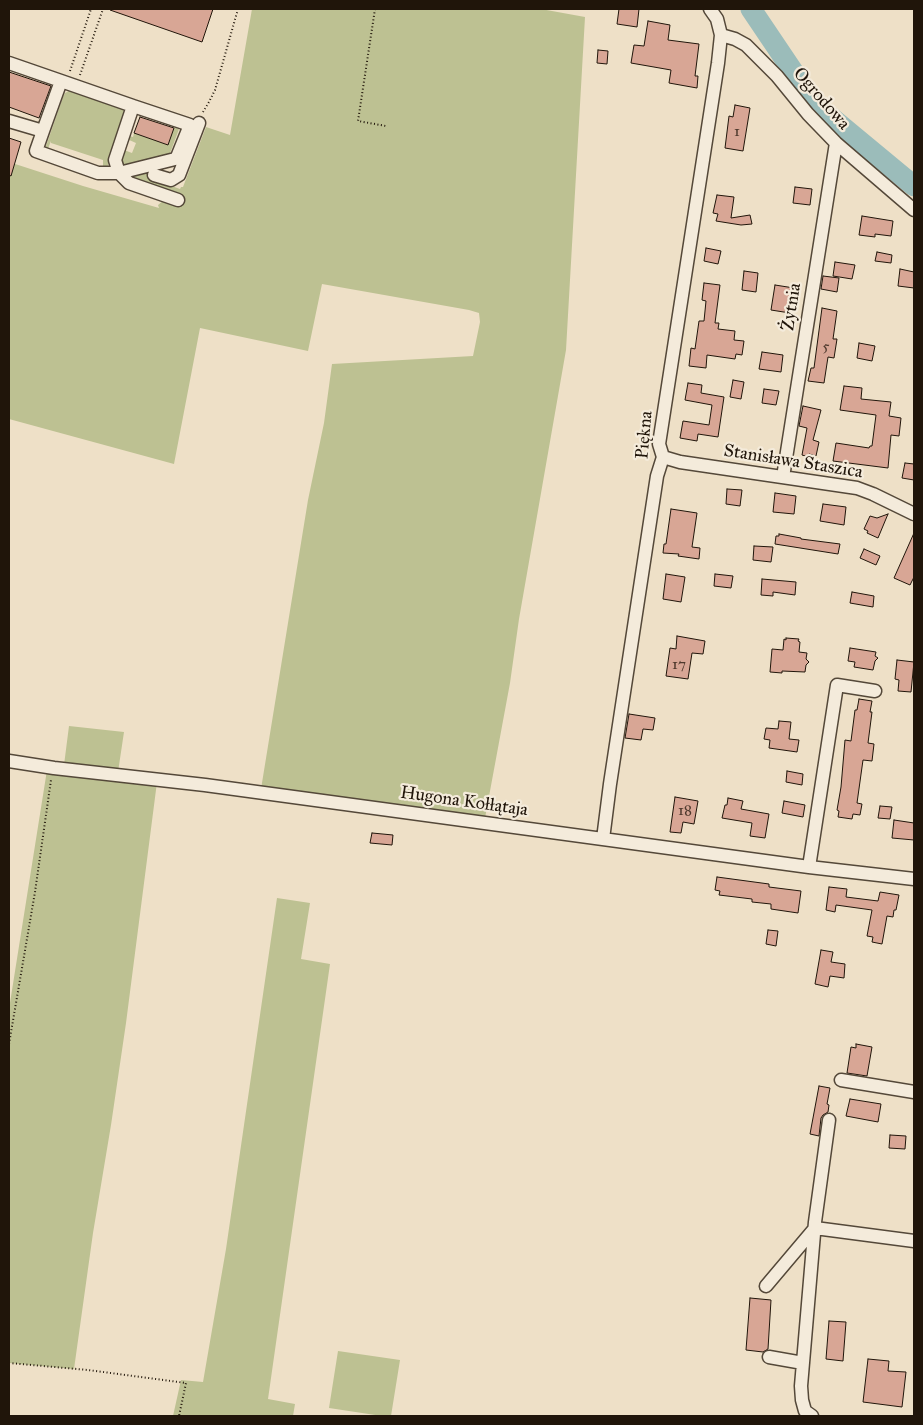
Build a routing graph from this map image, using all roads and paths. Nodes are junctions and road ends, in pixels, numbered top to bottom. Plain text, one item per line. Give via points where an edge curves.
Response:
1 (91, 9) edge
2 (103, 9) edge
3 (238, 9) edge
4 (375, 9) edge
5 (710, 9) edge
6 (721, 35) junction
7 (9, 63) edge
8 (68, 83) junction
9 (133, 106) junction
10 (9, 121) edge
11 (195, 125) junction
12 (386, 126) dead end
13 (43, 131) junction
14 (836, 144) junction
15 (119, 173) junction
16 (154, 175) dead end
17 (178, 200) dead end
18 (914, 210) edge
19 (663, 457) junction
20 (783, 477) junction
21 (914, 514) edge
22 (875, 692) dead end
23 (9, 761) edge
24 (54, 768) junction
25 (603, 839) junction
26 (809, 867) junction
27 (914, 879) edge
28 (9, 1044) edge
29 (841, 1080) dead end
30 (914, 1092) edge
31 (829, 1120) dead end
32 (815, 1228) junction
33 (914, 1241) edge
34 (766, 1286) dead end
35 (769, 1357) dead end
36 (9, 1363) edge
37 (803, 1363) junction
38 (179, 1416) edge
39 (812, 1416) edge

1 - 8 path
2 - 8 path
3 - 11 path via 215,90 205,109 192,119
4 - 12 path via 358,121
5 - 6 street via 717,19
6 - 14 street, Ogrodowa via 746,45
6 - 19 street, Piękna via 659,444
7 - 8 street
8 - 9 street
8 - 13 street
9 - 11 street
9 - 15 street via 116,160
10 - 13 street
11 - 15 street via 175,159
11 - 16 street via 178,175 168,180
13 - 15 street via 36,151 98,174
14 - 18 street, Ogrodowa
14 - 20 street, Żytnia
15 - 17 street via 129,183
19 - 20 street, Stanisława Staszica
19 - 25 street, Piękna via 657,476
20 - 21 street, Stanisława Staszica via 857,488
22 - 26 street via 837,685
23 - 24 street, Hugona Kołłątaja
24 - 25 street, Hugona Kołłątaja via 214,786
24 - 28 path
25 - 26 street, Hugona Kołłątaja
26 - 27 street, Hugona Kołłątaja
29 - 30 street
31 - 32 street
32 - 33 street
32 - 34 street
32 - 37 street
35 - 37 street
36 - 38 path via 186,1383
37 - 39 street via 802,1400 805,1412

